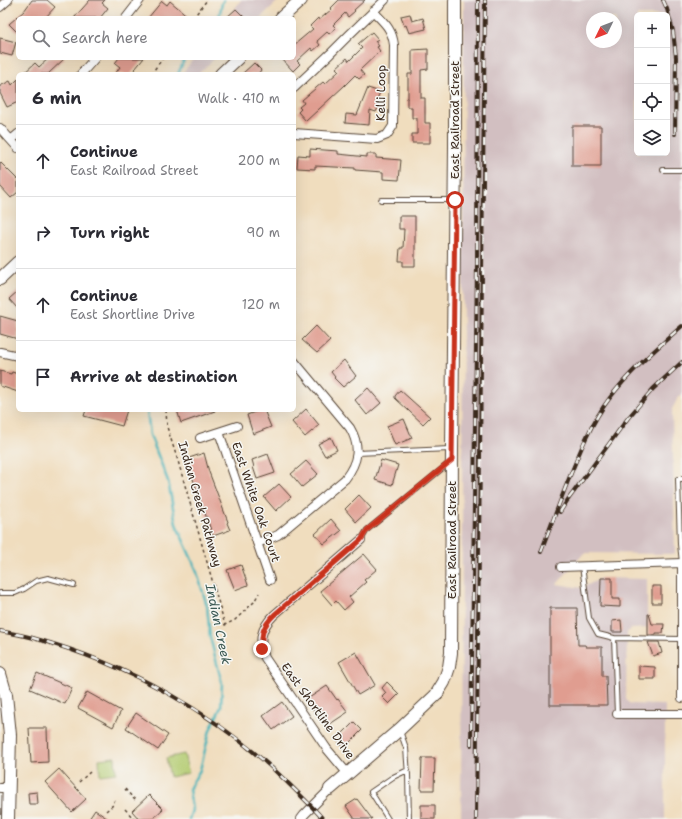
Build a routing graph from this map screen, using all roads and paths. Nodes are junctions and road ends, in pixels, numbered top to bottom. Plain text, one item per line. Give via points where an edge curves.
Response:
1 (8, 0) edge
2 (140, 0) edge
3 (207, 0) edge
4 (301, 0) edge
5 (385, 0) edge
6 (455, 0) edge
7 (0, 7) edge
8 (373, 11) junction
9 (128, 16) edge
10 (195, 16) edge
11 (283, 16) edge
12 (93, 60) edge
13 (162, 60) edge
14 (236, 60) edge
15 (83, 72) edge
16 (152, 72) edge
17 (225, 72) edge
18 (296, 86) edge
19 (0, 128) edge
20 (296, 133) edge
21 (16, 136) edge
22 (11, 140) junction
23 (16, 146) edge
24 (663, 170) dead end
25 (682, 170) edge
26 (381, 200) dead end
27 (455, 200) junction
28 (16, 264) edge
29 (0, 278) edge
30 (0, 352) edge
31 (16, 356) edge
32 (296, 363) edge
33 (166, 412) edge
34 (237, 426) dead end
35 (219, 432) junction
36 (200, 438) dead end
37 (357, 453) junction
38 (452, 454) junction
39 (682, 479) edge
40 (361, 540) joint
41 (257, 543) junction
42 (682, 563) edge
43 (582, 566) junction
44 (561, 567) dead end
45 (270, 580) dead end
46 (74, 585) dead end
47 (0, 593) edge
48 (259, 593) dead end
49 (614, 638) junction
50 (682, 639) edge
51 (0, 674) edge
52 (682, 698) edge
53 (617, 714) joint
54 (682, 714) edge
55 (400, 729) junction
56 (408, 770) junction
57 (90, 772) dead end
58 (348, 774) junction
59 (79, 782) dead end
60 (4, 788) edge
61 (125, 789) dead end
62 (330, 789) joint
63 (115, 799) dead end
64 (135, 800) dead end
65 (125, 809) dead end
66 (106, 811) dead end
67 (8, 819) edge
68 (134, 819) edge
69 (301, 819) edge
70 (388, 819) edge
71 (409, 819) edge

1 - 7 street
2 - 9 street
3 - 10 path
4 - 11 street
5 - 8 street
6 - 27 street, East Railroad Street
8 - 18 street
8 - 20 street, Kelli Loop via 393,36 393,126 387,136 377,139
12 - 15 street
13 - 16 path
14 - 17 street
19 - 22 street
21 - 22 street
22 - 23 street
24 - 25 lane
26 - 27 lane
27 - 38 street, East Railroad Street
28 - 29 street
30 - 31 street
32 - 37 street via 350,428
33 - 48 path, Indian Creek Pathway via 168,427 226,625 254,602
34 - 35 street
35 - 36 street
35 - 41 street, East White Oak Court
37 - 38 lane
37 - 41 street via 356,462 345,478 278,535
38 - 40 lane via 367,530
38 - 55 street, East Railroad Street via 449,667 436,695
39 - 42 lane via 678,479
40 - 58 street, East Shortline Drive via 267,621 261,639 265,658 327,749
41 - 45 street, East White Oak Court
42 - 43 street
42 - 50 street
43 - 44 street
43 - 49 lane via 589,618 598,634
46 - 47 lane via 48,578 15,593
49 - 50 lane
49 - 53 lane
50 - 52 street
51 - 60 street via 6,695 10,735
53 - 54 street
55 - 56 lane via 406,748
55 - 58 street, East Railroad Street
56 - 70 lane via 371,792
56 - 71 lane
57 - 59 path
58 - 62 street, East Railroad Street
60 - 67 street
61 - 64 path
62 - 69 street
63 - 66 path
65 - 68 path

